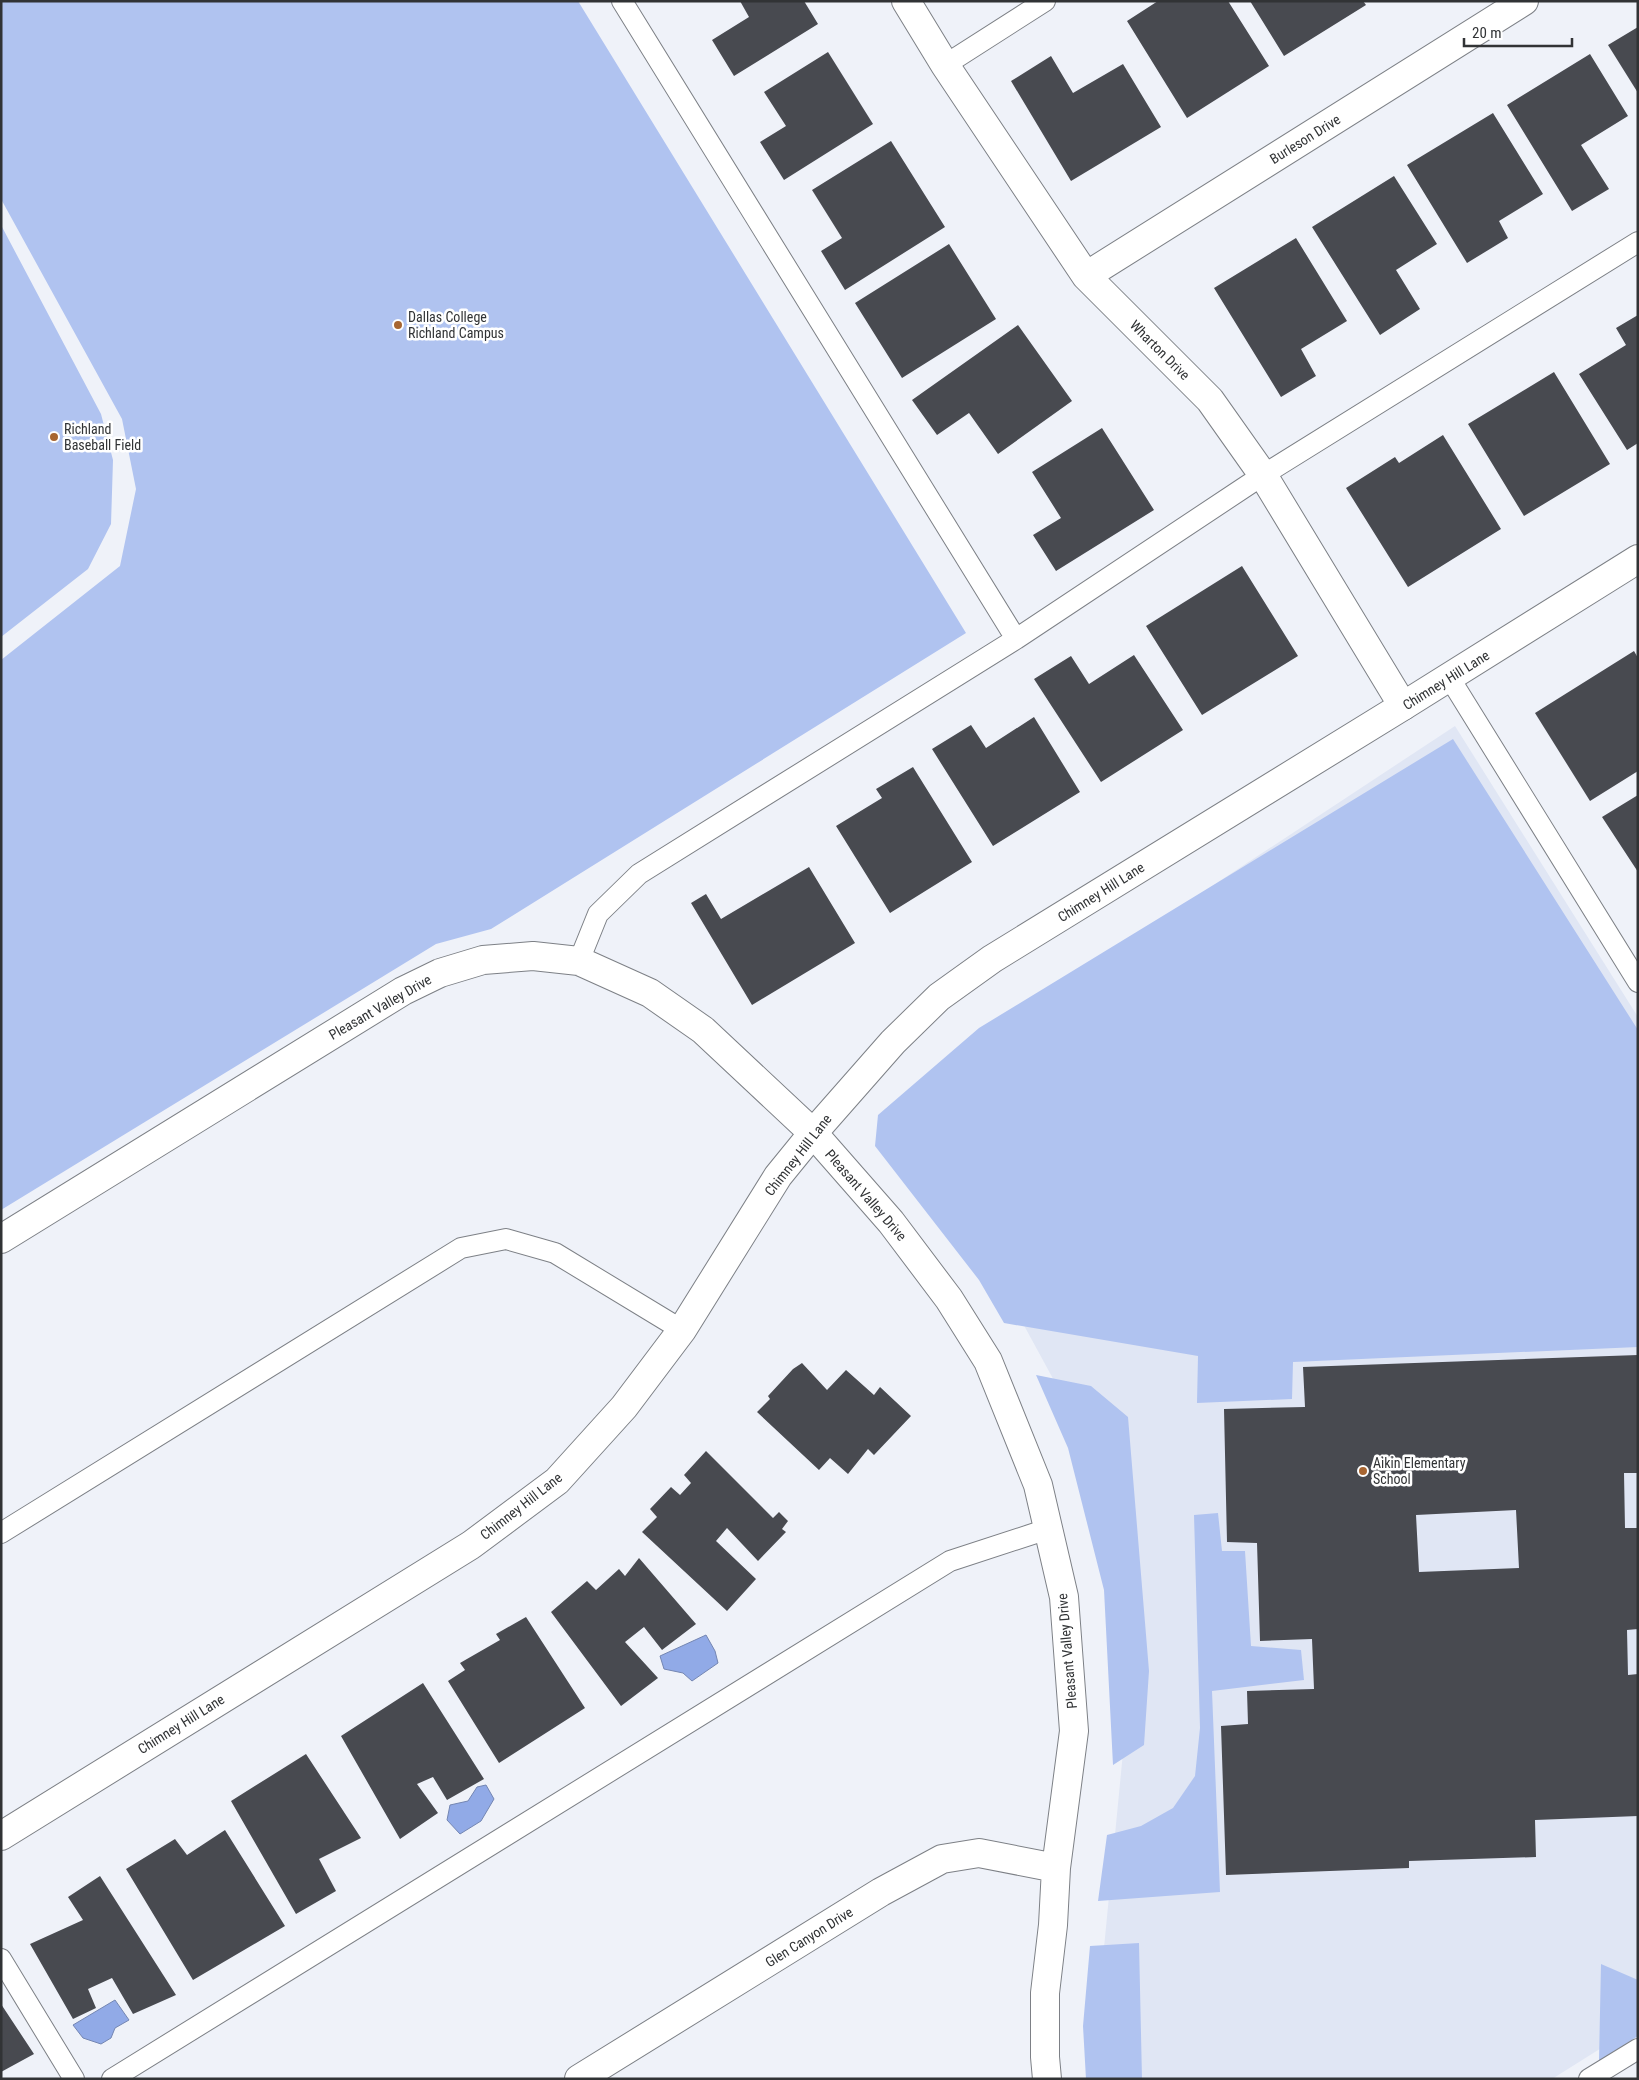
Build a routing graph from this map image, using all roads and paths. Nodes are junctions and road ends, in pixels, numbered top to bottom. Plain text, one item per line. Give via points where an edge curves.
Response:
1 (622, 1) edge
2 (906, 1) edge
3 (1045, 1) edge
4 (1524, 1) edge
5 (945, 65) junction
6 (1638, 242) edge
7 (1086, 276) junction
8 (1263, 474) junction
9 (1638, 559) edge
10 (1016, 639) junction
11 (1449, 677) junction
12 (1403, 706) junction
13 (579, 961) junction
14 (1638, 982) edge
15 (813, 1133) junction
16 (1, 1239) edge
17 (682, 1330) junction
18 (1048, 1528) junction
19 (1, 1533) edge
20 (1, 1836) edge
21 (1056, 1868) junction
22 (1, 1959) edge
23 (1638, 2048) edge
24 (74, 2079) edge
25 (112, 2079) edge
26 (579, 2079) edge
27 (1047, 2079) edge
28 (1589, 2079) edge

1 - 10 lane
2 - 5 street, Wharton Drive
3 - 5 lane
4 - 7 street, Burleson Drive
5 - 7 street, Wharton Drive
6 - 8 lane
7 - 8 street, Wharton Drive via 1210,400
8 - 10 lane
8 - 12 street, Wharton Drive
9 - 11 street, Chimney Hill Lane
10 - 13 lane via 639,874 598,914
11 - 12 street, Chimney Hill Lane
11 - 14 lane
12 - 15 street, Chimney Hill Lane via 992,959 939,997 893,1042
13 - 15 street, Pleasant Valley Drive via 650,993 703,1030
13 - 16 street, Pleasant Valley Drive via 533,956 483,960 440,973 403,991
15 - 17 street, Chimney Hill Lane via 778,1176
15 - 18 street, Pleasant Valley Drive via 891,1222 949,1298 988,1360 1038,1485
17 - 19 lane via 555,1252 506,1239 461,1248
17 - 20 street, Chimney Hill Lane via 624,1408 557,1481 472,1545
18 - 21 street, Pleasant Valley Drive via 1064,1597 1074,1731
18 - 25 lane via 950,1561
21 - 26 street, Glen Canyon Drive via 979,1854 942,1859 881,1892
21 - 27 street, Pleasant Valley Drive via 1045,1993
22 - 24 lane
23 - 28 lane

